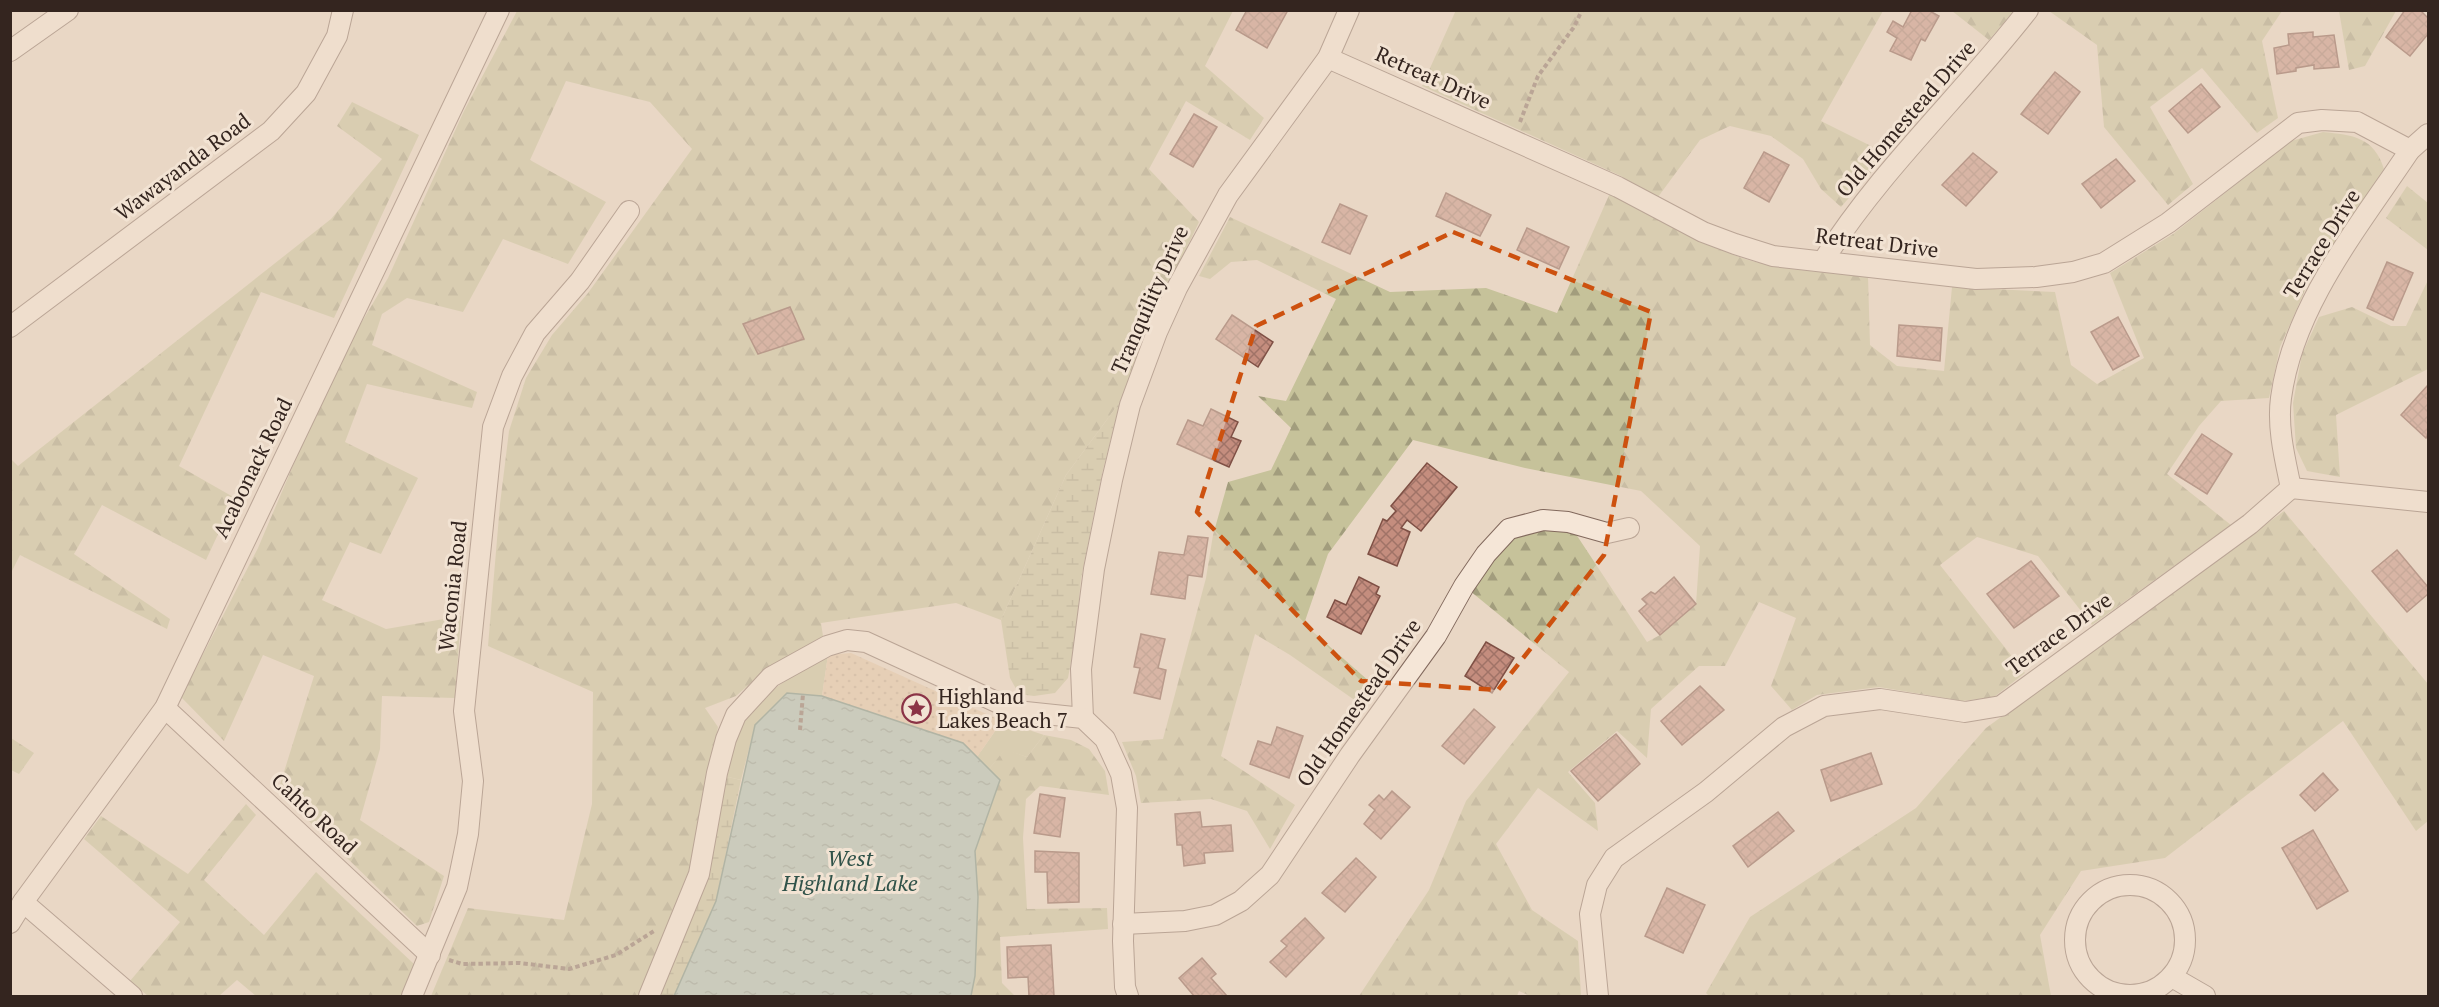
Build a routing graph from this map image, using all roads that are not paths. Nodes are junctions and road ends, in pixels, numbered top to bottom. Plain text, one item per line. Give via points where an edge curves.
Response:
1 (68, 10) edge
2 (343, 10) edge
3 (499, 10) edge
4 (1349, 10) edge
5 (2028, 10) edge
6 (10, 51) edge
7 (1328, 58) junction
8 (2428, 134) edge
9 (2410, 150) junction
10 (629, 211) dead end
11 (1823, 261) junction
12 (10, 327) edge
13 (2291, 488) junction
14 (2428, 502) edge
15 (1629, 528) dead end
16 (165, 708) junction
17 (1083, 718) junction
18 (23, 902) junction
19 (10, 923) edge
20 (1123, 924) junction
21 (430, 955) junction
22 (2172, 977) junction
23 (132, 996) edge
24 (412, 996) edge
25 (650, 996) edge
26 (1128, 996) edge
27 (1598, 996) edge
28 (2205, 996) edge

1 - 6 street
2 - 12 street, Wawayanda Road via 337,36 306,93 271,131
3 - 16 street, Acabonack Road
4 - 7 street, Tranquility Drive
5 - 11 street, Old Homestead Drive via 1846,224
7 - 11 street, Retreat Drive via 1618,187 1703,232 1773,256
7 - 17 street, Tranquility Drive via 1228,195 1177,288 1142,373 1112,480 1093,580 1081,669
8 - 9 street, Terrace Drive
9 - 11 street, Retreat Drive via 2357,122 2298,123 2168,223 2104,263 2073,272 1976,279
9 - 13 street, Terrace Drive via 2315,295 2290,351 2280,400 2281,443
10 - 21 street, Waconia Road via 580,281 535,333 512,376 493,427 464,711 472,781 468,834 457,887
13 - 14 street
13 - 27 street, Terrace Drive via 2250,524 2001,706 1965,712 1880,699 1824,706 1784,727 1706,792 1614,858 1597,885 1590,914
15 - 20 street, Old Homestead Drive via 1606,533 1568,522 1543,520 1509,530 1486,554 1436,636 1270,875 1242,901 1215,915 1185,921
16 - 18 street, Acabonack Road
16 - 21 street, Cahto Road
17 - 20 street via 1105,739 1121,774 1127,808
17 - 25 street via 1016,711 866,642 847,640 827,646 771,677 736,715 726,739 699,874
18 - 19 street, Acabonack Road
18 - 23 street
20 - 26 street
21 - 24 street, Waconia Road
22 - 22 street via 2185,950 2185,931 2179,913 2166,898 2138,885 2118,886 2100,893 2081,913 2074,932 2075,951 2082,969 2101,988 2119,995 2139,996
22 - 28 street

